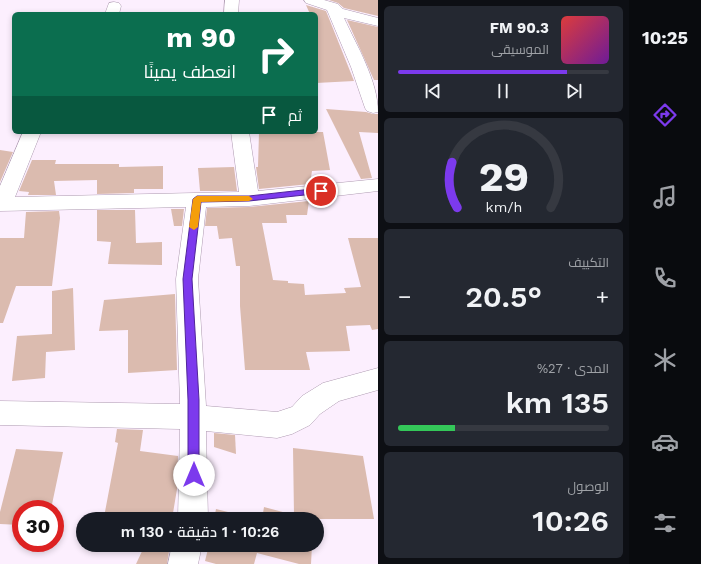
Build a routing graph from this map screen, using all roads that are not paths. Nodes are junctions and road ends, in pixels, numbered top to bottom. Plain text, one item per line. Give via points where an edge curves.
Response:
1 (232, 0) edge
2 (311, 0) edge
3 (358, 6) dead end
4 (333, 7) junction
5 (231, 12) edge
6 (373, 20) edge
7 (373, 108) dead end
8 (31, 134) edge
9 (240, 134) edge
10 (378, 185) edge
11 (249, 198) junction
12 (197, 199) junction
13 (1, 204) edge
14 (378, 379) edge
15 (0, 413) edge
16 (194, 417) junction
17 (193, 512) edge
18 (186, 552) edge
19 (183, 564) edge

1 - 5 street
2 - 4 street
3 - 6 street
4 - 6 street via 338,12
4 - 7 street via 359,67
8 - 13 street
9 - 11 street
10 - 11 street
11 - 12 street
12 - 13 street
12 - 16 street via 187,279
14 - 16 street via 332,391 310,405 301,416 277,425
15 - 16 street
16 - 17 street
18 - 19 street

